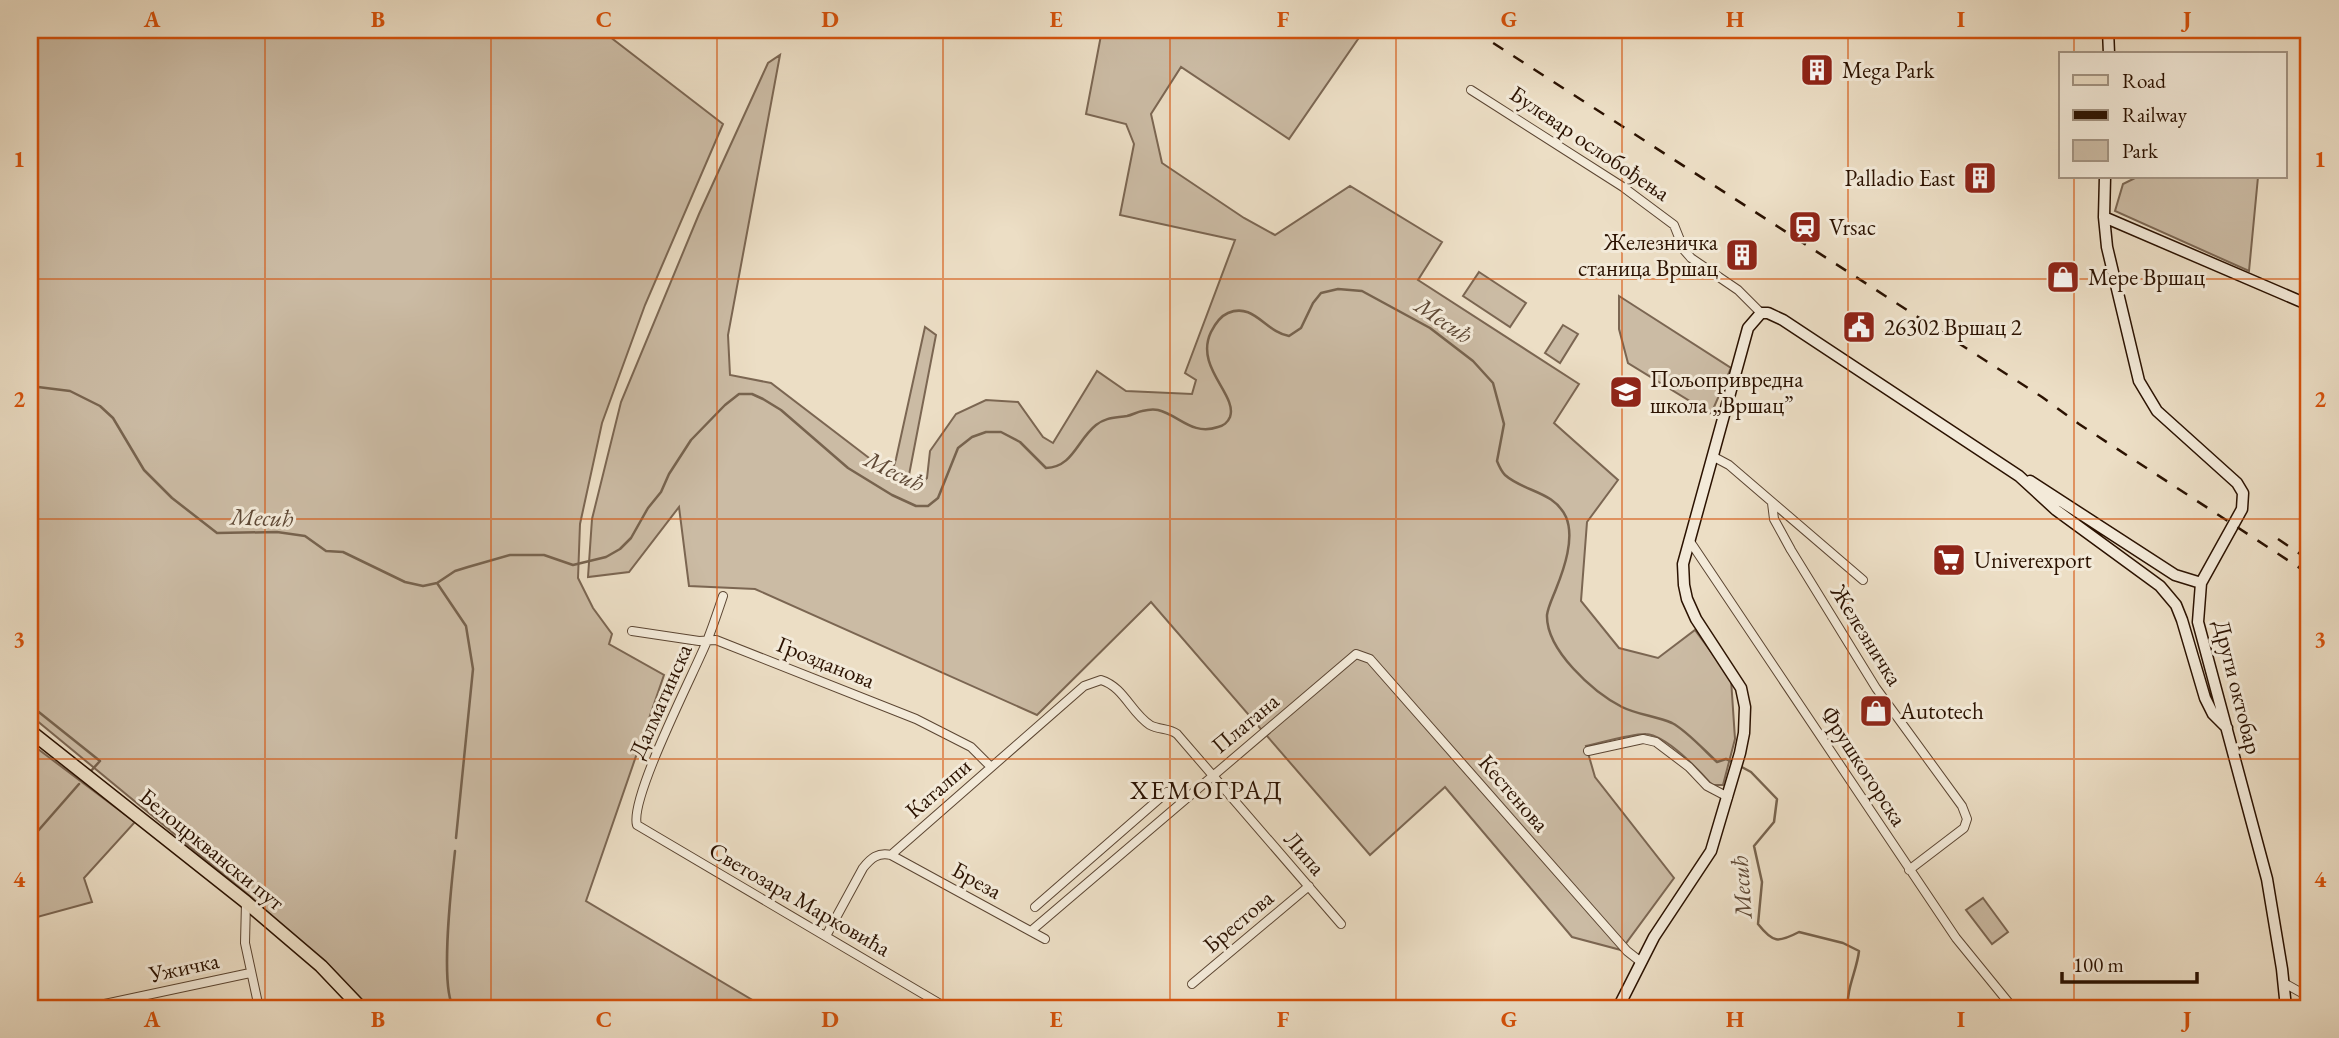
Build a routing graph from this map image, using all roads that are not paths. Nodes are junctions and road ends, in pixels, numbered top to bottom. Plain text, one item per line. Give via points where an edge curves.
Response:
1 (2108, 30) edge
2 (2109, 52) edge
3 (1471, 90) dead end
4 (2105, 178) edge
5 (2104, 217) junction
6 (2309, 304) edge
7 (1762, 313) junction
8 (1714, 457) junction
9 (2019, 476) junction
10 (2044, 499) junction
11 (1772, 503) junction
12 (2071, 506) junction
13 (2071, 522) junction
14 (1689, 540) junction
15 (1863, 580) dead end
16 (2201, 583) junction
17 (723, 596) dead end
18 (632, 631) dead end
19 (707, 640) junction
20 (1356, 654) joint
21 (1095, 681) joint
22 (2227, 728) junction
23 (30, 731) edge
24 (1588, 751) dead end
25 (991, 767) junction
26 (1212, 776) junction
27 (1167, 792) dead end
28 (1728, 797) junction
29 (636, 822) joint
30 (891, 855) junction
31 (1078, 869) junction
32 (1909, 870) junction
33 (1089, 882) junction
34 (1309, 887) junction
35 (246, 902) junction
36 (1035, 907) dead end
37 (1340, 924) dead end
38 (1031, 932) junction
39 (827, 936) junction
40 (1045, 939) dead end
41 (1641, 962) junction
42 (250, 973) junction
43 (2284, 983) junction
44 (1192, 984) dead end
45 (131, 998) junction
46 (2309, 998) edge
47 (86, 1008) edge
48 (133, 1008) edge
49 (259, 1008) edge
50 (361, 1008) edge
51 (947, 1008) edge
52 (1618, 1008) edge
53 (2013, 1008) edge
54 (2286, 1008) edge

1 - 2 street
3 - 7 street, Булевар ослобођења via 1674,225 1691,258
4 - 5 street, Други октобар
5 - 6 street
5 - 16 street, Други октобар via 2139,381 2157,411 2243,493 2242,509
7 - 8 street via 1748,328
7 - 9 street, Булевар ослобођења via 1783,320
8 - 11 street
8 - 14 street
9 - 10 street, Булевар ослобођења
9 - 12 street, Булевар ослобођења
10 - 12 street, Булевар ослобођења
10 - 13 street, Булевар ослобођења
11 - 15 street
11 - 32 street, Железничка via 1774,519 1791,550 1876,688 1966,813 1964,828
12 - 13 street
12 - 16 street, Булевар ослобођења via 2175,575
13 - 22 street, Булевар ослобођења via 2168,595 2182,620 2209,706
14 - 28 street via 1683,565 1687,599 1741,688 1745,707 1740,753
14 - 32 street, Фрушкогорска
16 - 22 street, Други октобар via 2198,622
17 - 19 street, Далматинска
18 - 19 street, Грозданова
19 - 25 street, Грозданова via 728,644 916,719 971,747
19 - 29 street, Далматинска via 656,754
20 - 26 street, Платана
20 - 41 street, Кестенова via 1370,659
21 - 25 street, Каталпи
21 - 26 street, Липа via 1113,685 1151,726 1173,732
22 - 43 street, Други октобар via 2267,879
23 - 35 main road, Белоцрквански пут
24 - 28 street via 1643,739 1656,742 1707,786
25 - 30 street, Каталпи
26 - 33 street, Платана
26 - 34 street, Липа
27 - 31 street
28 - 41 street via 1711,851
29 - 39 street, Светозара Марковића
30 - 38 street, Бреза
30 - 39 street, Каталпи via 873,857 863,868
31 - 33 street
31 - 36 street
32 - 53 street, Фрушкогорска
33 - 38 street, Платана
34 - 37 street, Липа
34 - 44 street, Брестова
35 - 42 street
35 - 50 main road, Белоцрквански пут via 321,966
38 - 40 street, Бреза
39 - 51 street, Светозара Марковића
41 - 52 street
42 - 45 street, Ужичка
42 - 49 street
43 - 46 street
43 - 54 street, Други октобар
45 - 47 street, Ужичка
45 - 48 street

